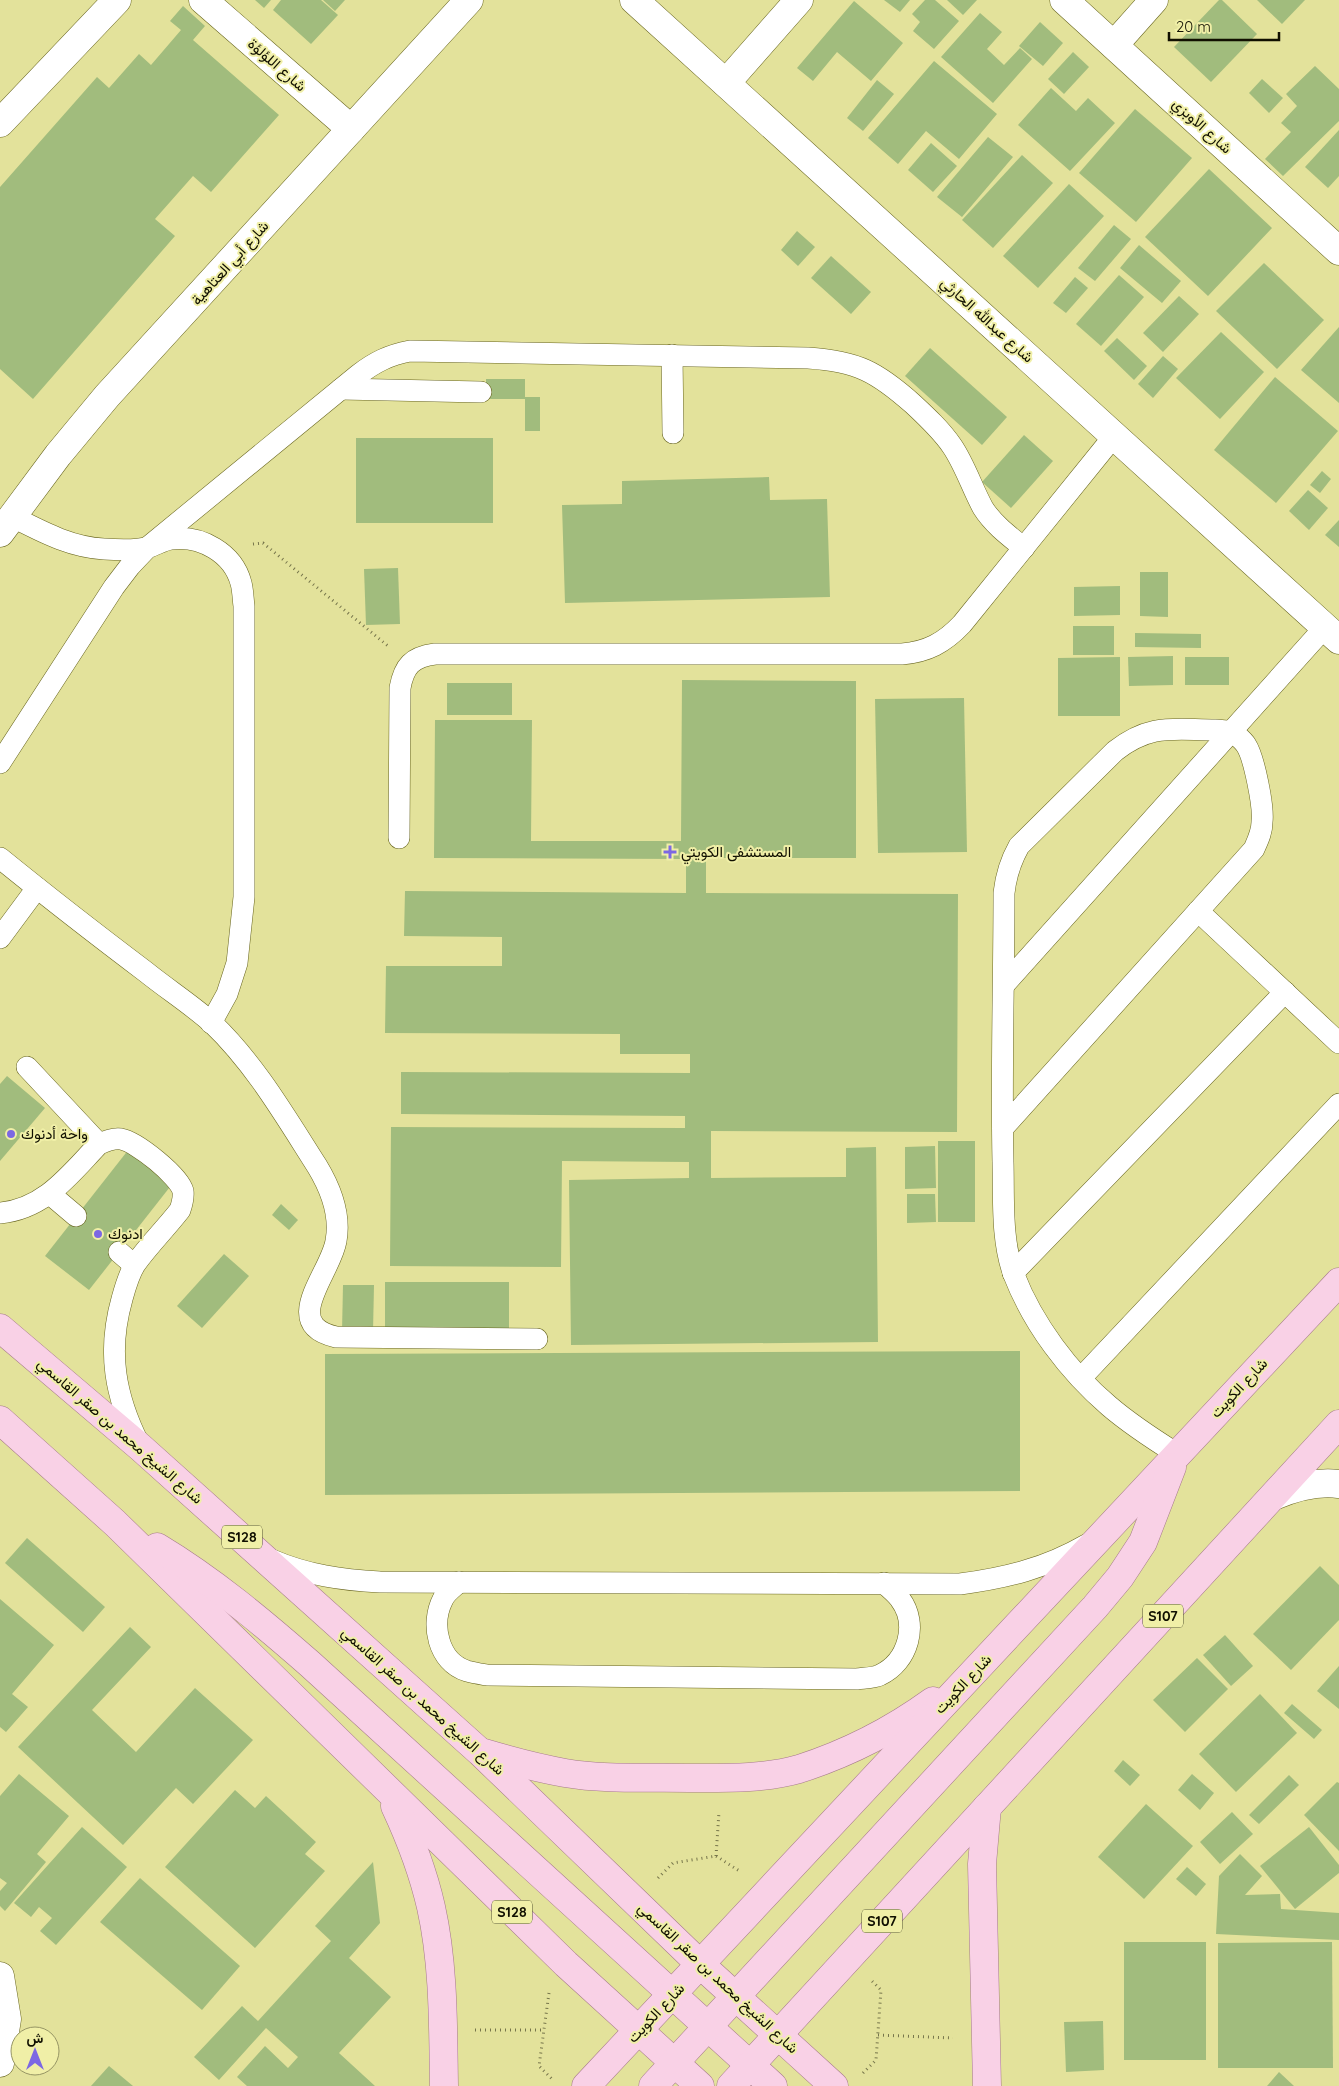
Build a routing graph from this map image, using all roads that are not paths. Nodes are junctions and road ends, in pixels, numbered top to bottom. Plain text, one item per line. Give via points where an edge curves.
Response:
1 (117, 0) edge
2 (203, 0) edge
3 (469, 0) edge
4 (634, 0) edge
5 (799, 0) edge
6 (1064, 0) edge
7 (1154, 0) edge
8 (1114, 45) junction
9 (726, 83) junction
10 (4, 113) edge
11 (351, 129) junction
12 (1339, 251) edge
13 (672, 355) junction
14 (342, 389) junction
15 (481, 392) dead end
16 (673, 433) dead end
17 (1114, 436) junction
18 (6, 524) edge
19 (148, 547) junction
20 (1024, 548) junction
21 (1332, 634) edge
22 (1232, 731) junction
23 (0, 763) edge
24 (399, 838) dead end
25 (0, 858) edge
26 (37, 888) junction
27 (1198, 912) junction
28 (0, 938) edge
29 (1004, 985) junction
30 (1285, 992) junction
31 (211, 1023) junction
32 (1339, 1043) edge
33 (27, 1067) dead end
34 (1339, 1104) edge
35 (1003, 1128) junction
36 (99, 1144) junction
37 (50, 1194) junction
38 (0, 1213) edge
39 (76, 1216) dead end
40 (1013, 1273) junction
41 (1339, 1282) edge
42 (0, 1328) edge
43 (537, 1339) dead end
44 (1081, 1378) junction
45 (0, 1420) edge
46 (1339, 1424) edge
47 (140, 1447) junction
48 (1177, 1454) junction
49 (1339, 1484) edge
50 (1274, 1496) junction
51 (115, 1522) junction
52 (1099, 1538) junction
53 (264, 1557) junction
54 (459, 1582) junction
55 (884, 1583) junction
56 (986, 1659) junction
57 (480, 1752) junction
58 (388, 1791) junction
59 (986, 1807) junction
60 (701, 1965) junction
61 (0, 1976) edge
62 (673, 1994) junction
63 (736, 1997) junction
64 (707, 2027) junction
65 (640, 2031) junction
66 (777, 2034) junction
67 (0, 2063) edge
68 (674, 2063) junction
69 (750, 2065) junction
70 (444, 2086) edge
71 (586, 2086) edge
72 (653, 2086) edge
73 (700, 2086) edge
74 (731, 2086) edge
75 (773, 2086) edge
76 (834, 2086) edge
77 (988, 2086) edge

1 - 10 street
2 - 11 street, شارع اللؤلؤة
3 - 11 street, شارع أبي العتاهية
4 - 9 street, شارع عبدالله الحارثي
5 - 9 street
6 - 8 street, شارع الأوبزي
7 - 8 street
8 - 12 street, شارع الأوبزي
9 - 17 street, شارع عبدالله الحارثي
11 - 18 street, شارع أبي العتاهية via 107,396
13 - 14 lane via 410,350 374,363
13 - 16 lane
13 - 20 lane via 829,359 869,371 888,382 939,430 956,453 984,510
14 - 15 lane
14 - 19 lane
17 - 20 lane
17 - 21 street, شارع عبدالله الحارثي
18 - 19 lane via 80,546 103,549
19 - 23 lane via 114,587
19 - 31 lane via 169,539 193,539 214,547 232,562 242,583 244,897 236,963 226,994
20 - 24 lane via 950,637 919,652 421,656 410,663 402,675 400,688
21 - 22 lane
22 - 27 lane via 1250,751 1262,822 1260,836 1254,848
22 - 29 lane
22 - 29 lane via 1156,730 1134,738 1115,751 1019,846 1006,877
25 - 26 lane
26 - 28 lane
26 - 31 lane
27 - 30 lane
27 - 35 lane
29 - 35 lane
30 - 32 lane
30 - 40 lane
31 - 43 lane via 262,1081 324,1177 333,1198 338,1219 336,1241 309,1308 315,1328 336,1337
33 - 36 lane
34 - 44 lane
35 - 40 lane via 1006,1240
36 - 37 lane
36 - 47 lane via 119,1139 130,1142 172,1174 183,1191 180,1210 127,1258 117,1315 114,1342 119,1397
37 - 38 lane via 29,1205
37 - 39 lane
40 - 44 lane via 1026,1304
41 - 48 main road, شارع الكويت
42 - 47 main road, شارع الشيخ محمد بن صقر القاسمي / S128
44 - 48 lane via 1141,1432
45 - 51 main road, S128
46 - 50 main road, S107
47 - 53 main road, شارع الشيخ محمد بن صقر القاسمي / S128
48 - 52 main road, شارع الكويت
48 - 63 main road via 1143,1542 1120,1577
49 - 50 street via 1311,1484
50 - 59 main road, S107
51 - 58 main road, S128
51 - 62 main road via 174,1558 264,1624
52 - 55 lane via 1033,1570 997,1579 960,1584
52 - 56 main road, شارع الكويت
53 - 54 lane via 292,1568 350,1581
53 - 57 main road, شارع الشيخ محمد بن صقر القاسمي / S128
54 - 55 lane
54 - 55 lane via 444,1597 436,1617 437,1632 448,1658 466,1671 487,1675 857,1679 879,1675 898,1662 908,1643 909,1620 901,1600
56 - 57 main road via 917,1713 879,1735 798,1769 774,1774 722,1778 611,1777 566,1773
56 - 60 main road, شارع الكويت
57 - 60 main road, شارع الشيخ محمد بن صقر القاسمي / S128
58 - 65 main road, S128 via 566,1964
58 - 70 main road via 420,1867 431,1907 438,1948
59 - 66 main road, S107
59 - 77 main road via 982,1864
60 - 62 main road, شارع الكويت
60 - 63 main road, شارع الشيخ محمد بن صقر القاسمي / S128
61 - 67 street via 7,2019
62 - 64 main road
62 - 65 main road, شارع الكويت
63 - 64 main road
63 - 66 main road, شارع الشيخ محمد بن صقر القاسمي / S128
64 - 68 main road
64 - 69 main road
65 - 68 main road, S128
65 - 71 main road, شارع الكويت
66 - 69 main road, S107
66 - 76 main road, شارع الشيخ محمد بن صقر القاسمي / S128
68 - 72 main road
68 - 73 main road, S128
69 - 74 main road, S107
69 - 75 main road

